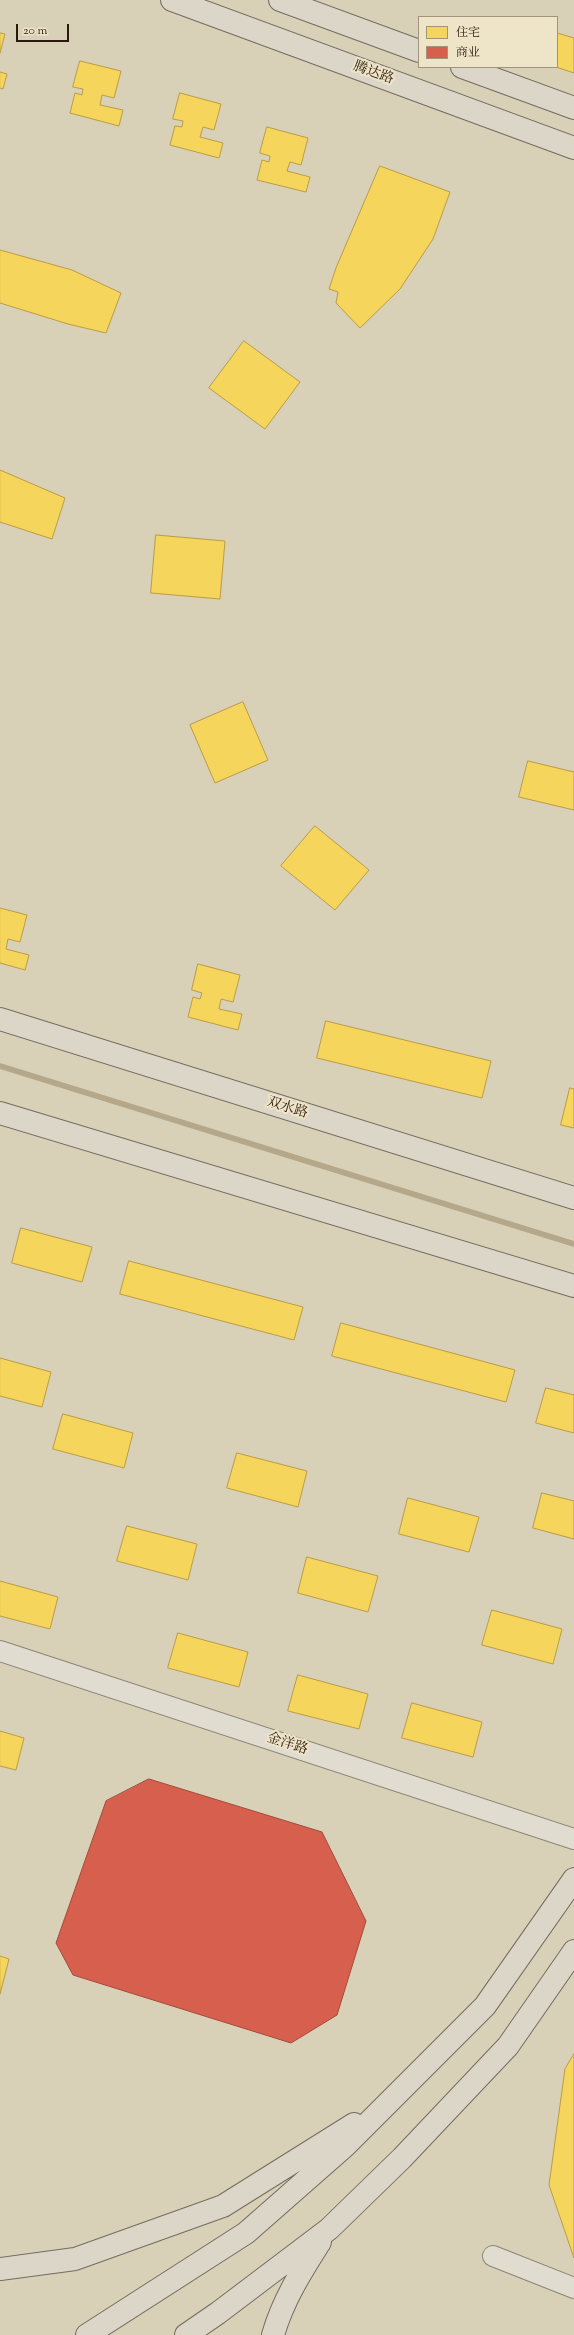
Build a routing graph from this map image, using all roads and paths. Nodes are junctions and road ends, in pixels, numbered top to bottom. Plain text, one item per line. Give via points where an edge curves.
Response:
1 (172, 0) edge
2 (280, 0) edge
3 (418, 51) edge
4 (465, 68) edge
5 (574, 108) edge
6 (574, 148) edge
7 (0, 1019) edge
8 (0, 1113) edge
9 (574, 1198) edge
10 (574, 1286) edge
11 (0, 1651) edge
12 (574, 1839) edge
13 (574, 1879) edge
14 (574, 1951) edge
15 (389, 2102) junction
16 (329, 2229) junction
17 (493, 2256) dead end
18 (0, 2269) edge
19 (574, 2288) edge
20 (87, 2335) edge
21 (186, 2335) edge
22 (273, 2335) edge

1 - 6 main road, 腾达路
2 - 3 main road
4 - 5 main road
7 - 9 main road, 双水路
8 - 10 main road
11 - 12 street, 金洋路
13 - 15 main road via 485,2006
14 - 16 main road via 508,2046 402,2158
15 - 18 main road via 223,2206 75,2259
15 - 20 main road via 345,2146 246,2233
16 - 21 main road via 218,2314
16 - 22 main road via 293,2285 280,2312
17 - 19 street

